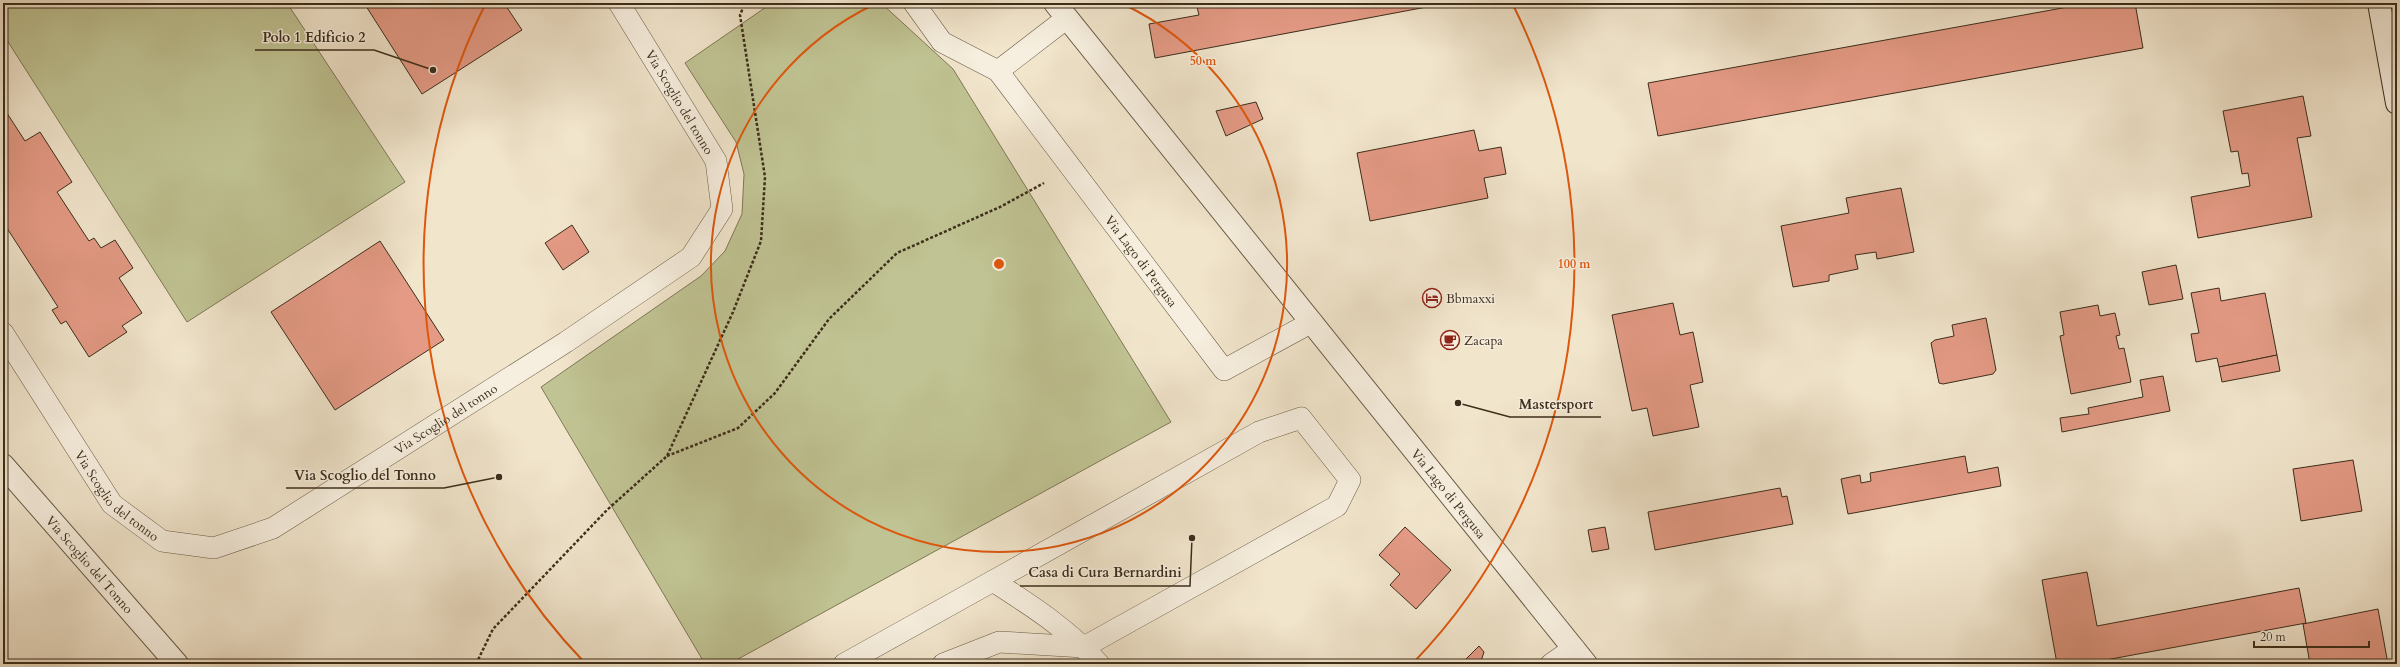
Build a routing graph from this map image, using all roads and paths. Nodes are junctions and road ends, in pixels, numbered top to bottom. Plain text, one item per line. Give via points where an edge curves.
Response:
1 (619, 3) edge
2 (746, 3) edge
3 (914, 3) edge
4 (2379, 3) edge
5 (1061, 11) edge
6 (998, 72) junction
7 (2397, 102) edge
8 (1070, 168) junction
9 (1312, 322) junction
10 (3, 333) edge
11 (667, 456) junction
12 (3, 465) edge
13 (993, 581) junction
14 (1084, 647) junction
15 (1580, 656) edge
16 (177, 664) edge
17 (476, 664) edge
18 (844, 664) edge
19 (943, 664) edge
20 (1099, 664) edge
21 (1551, 664) edge

1 - 10 lane, Via Scoglio del tonno via 716,161 722,209 691,258 566,342 273,528 214,548 162,541 112,504
2 - 11 path via 740,15 765,177 761,241 733,312
3 - 6 lane, Via Lago di Pergusa via 942,42
4 - 7 street
5 - 6 lane, Via Lago di Pergusa
5 - 9 street, Via Lago di Pergusa
6 - 8 lane, Via Lago di Pergusa
8 - 9 lane, Via Lago di Pergusa via 1224,370
8 - 11 path via 1000,207 897,253 829,319 775,393 738,428
9 - 15 street, Via Lago di Pergusa
11 - 17 path via 607,510 493,629
12 - 16 street, Via Scoglio del Tonno
13 - 14 lane via 1046,614
13 - 14 lane via 1259,432 1301,418 1350,480 1337,506
13 - 18 lane
14 - 19 lane via 999,642
14 - 20 lane
15 - 21 lane

